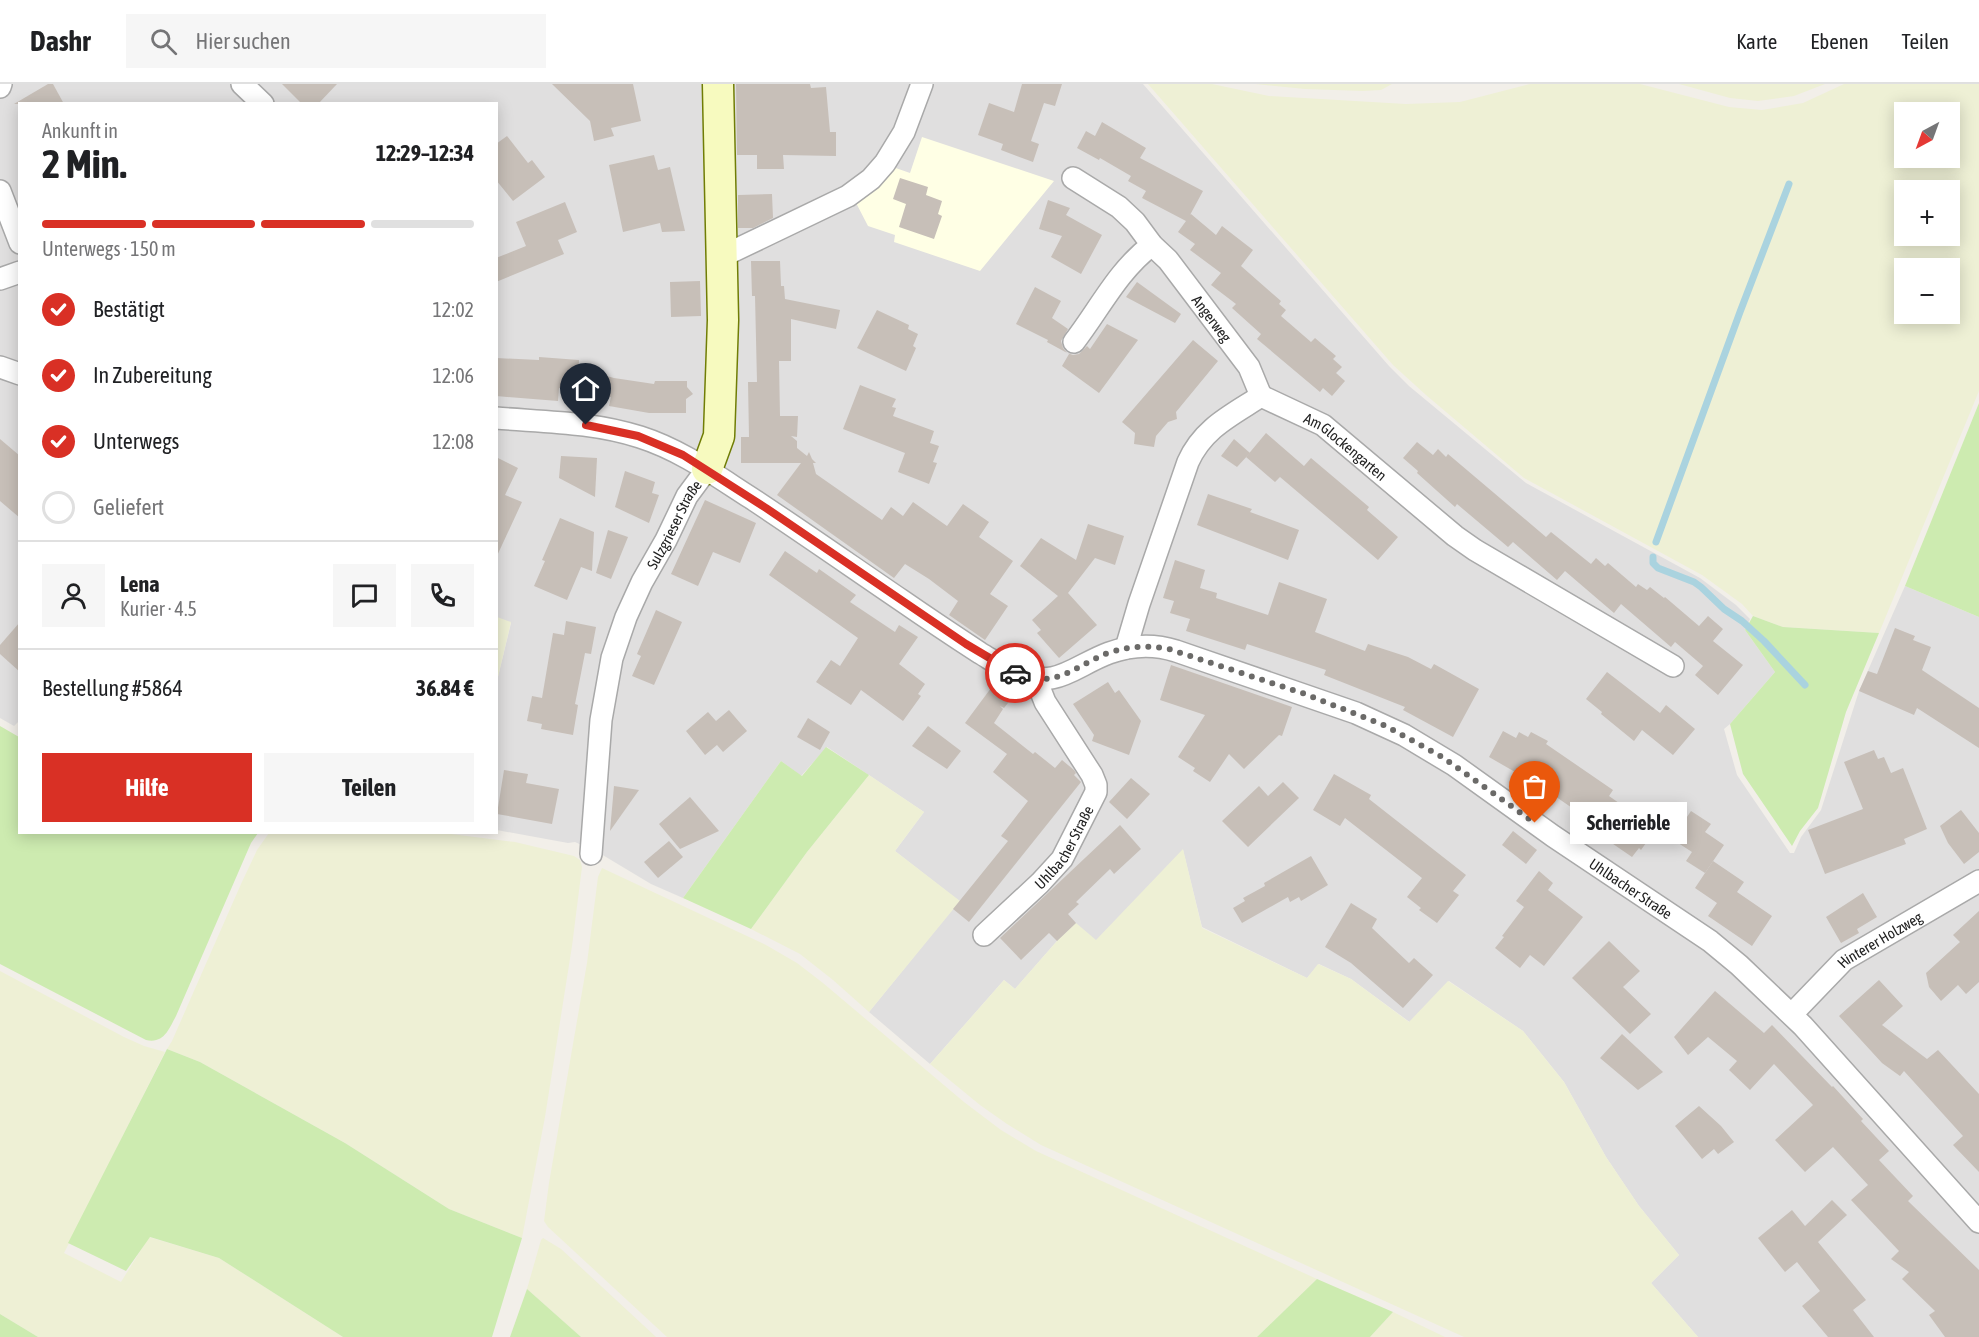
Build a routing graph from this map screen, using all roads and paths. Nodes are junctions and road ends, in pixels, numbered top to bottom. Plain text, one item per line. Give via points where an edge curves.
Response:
1 (242, 84) edge
2 (718, 84) edge
3 (922, 84) edge
4 (261, 102) edge
5 (1073, 178) dead end
6 (0, 191) edge
7 (18, 238) edge
8 (1152, 245) junction
9 (723, 256) junction
10 (18, 273) edge
11 (0, 279) edge
12 (1074, 342) dead end
13 (0, 367) edge
14 (18, 373) edge
15 (1262, 396) junction
16 (498, 418) edge
17 (707, 469) junction
18 (1126, 648) junction
19 (1672, 666) dead end
20 (1036, 679) junction
21 (591, 854) dead end
22 (1979, 881) edge
23 (984, 935) dead end
24 (1792, 1014) junction
25 (1979, 1222) edge

1 - 4 street
2 - 9 street, Sulzgrieser Straße
3 - 9 street via 897,144 879,172 864,186
5 - 8 street, Angerweg via 1119,207
6 - 7 street
8 - 12 street via 1130,264
8 - 15 street, Angerweg via 1168,260 1249,366
9 - 17 street, Sulzgrieser Straße via 719,436
10 - 11 street
13 - 14 street
15 - 18 street via 1213,427 1194,449
15 - 19 street, Am Glockengarten via 1323,425 1475,550
16 - 17 street, Uhlbacher Straße via 612,429 663,446
17 - 20 street, Uhlbacher Straße via 975,650 1008,670
17 - 21 street, Sulzgrieser Straße via 687,496 642,582 612,658 601,720
18 - 20 street, Uhlbacher Straße via 1054,678
18 - 24 street, Uhlbacher Straße via 1150,646 1176,651 1356,713 1421,745 1710,941
20 - 23 street, Uhlbacher Straße via 1045,702 1092,775 1096,792 1062,859
22 - 24 street, Hinterer Holzweg via 1844,960
24 - 25 street, Uhlbacher Straße

